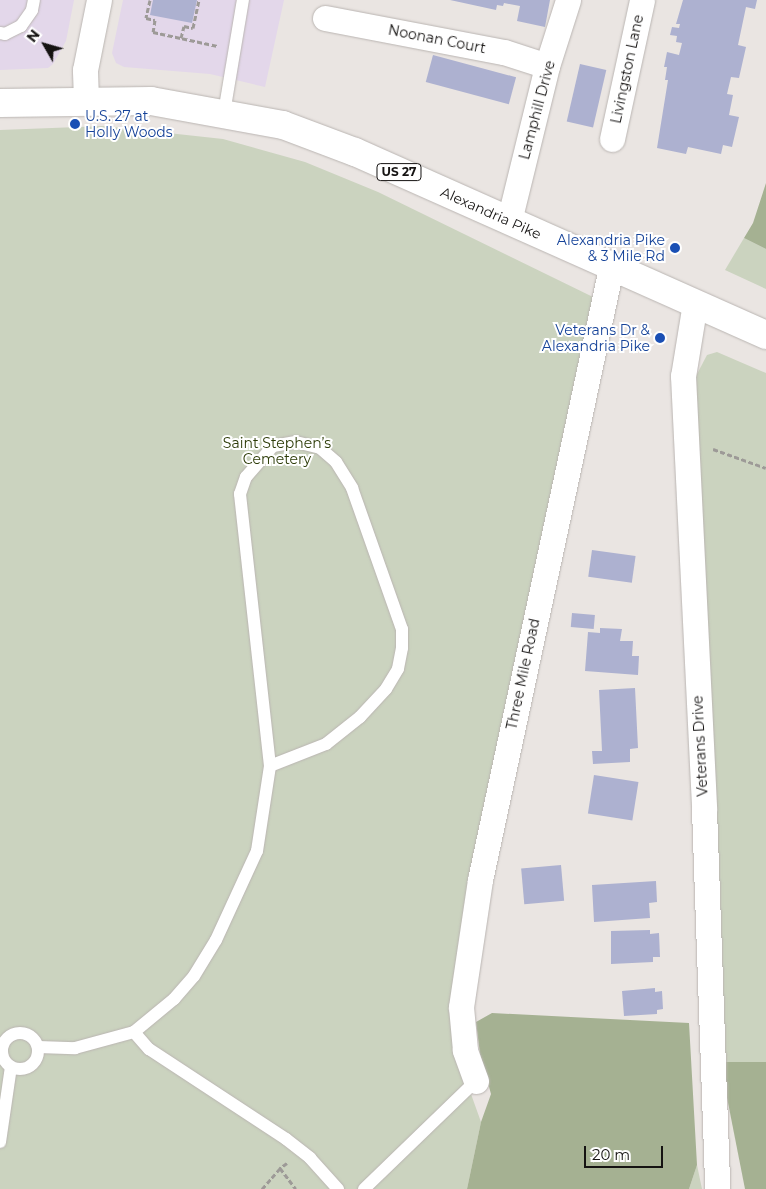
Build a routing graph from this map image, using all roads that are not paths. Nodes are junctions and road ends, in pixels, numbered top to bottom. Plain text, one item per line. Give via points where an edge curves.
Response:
1 (34, 0) edge
2 (99, 0) edge
3 (243, 0) edge
4 (568, 0) edge
5 (642, 0) edge
6 (325, 18) dead end
7 (0, 33) edge
8 (547, 66) junction
9 (86, 100) junction
10 (0, 103) edge
11 (224, 113) junction
12 (612, 139) dead end
13 (509, 221) junction
14 (611, 268) junction
15 (695, 304) junction
16 (766, 335) edge
17 (270, 766) junction
18 (134, 1032) junction
19 (3, 1038) edge
20 (38, 1047) junction
21 (11, 1067) junction
22 (476, 1081) joint
23 (0, 1142) edge
24 (338, 1189) edge
25 (364, 1189) edge
26 (716, 1189) edge

1 - 7 lane via 32,10 21,26 5,34
2 - 9 street via 85,70
3 - 11 lane
4 - 8 street, Lamphill Drive
5 - 12 street, Livingston Lane
6 - 8 street, Noonan Court via 504,52
8 - 13 street, Lamphill Drive
9 - 10 main road, Alexandria Pike / US 27
9 - 11 main road, Alexandria Pike / US 27 via 151,101
11 - 13 main road, Alexandria Pike / US 27 via 283,126 355,152
13 - 14 main road, Alexandria Pike / US 27
14 - 15 main road, Alexandria Pike / US 27
14 - 22 street, Three Mile Road via 480,880 461,1007 464,1050
15 - 16 main road, Alexandria Pike / US 27
15 - 26 street, Veterans Drive via 684,359
17 - 17 lane via 326,744 360,717 386,689 398,668 402,648 402,630 352,488 336,462 320,448 296,442 273,446 246,477 240,494
17 - 18 lane via 257,851 216,940 174,1000
18 - 20 lane via 76,1048
18 - 24 lane via 149,1049 286,1139 310,1158
19 - 20 lane via 24,1033 33,1038
19 - 21 lane via 4,1060
20 - 21 lane via 37,1057 31,1065 21,1069
21 - 23 lane
22 - 25 lane

